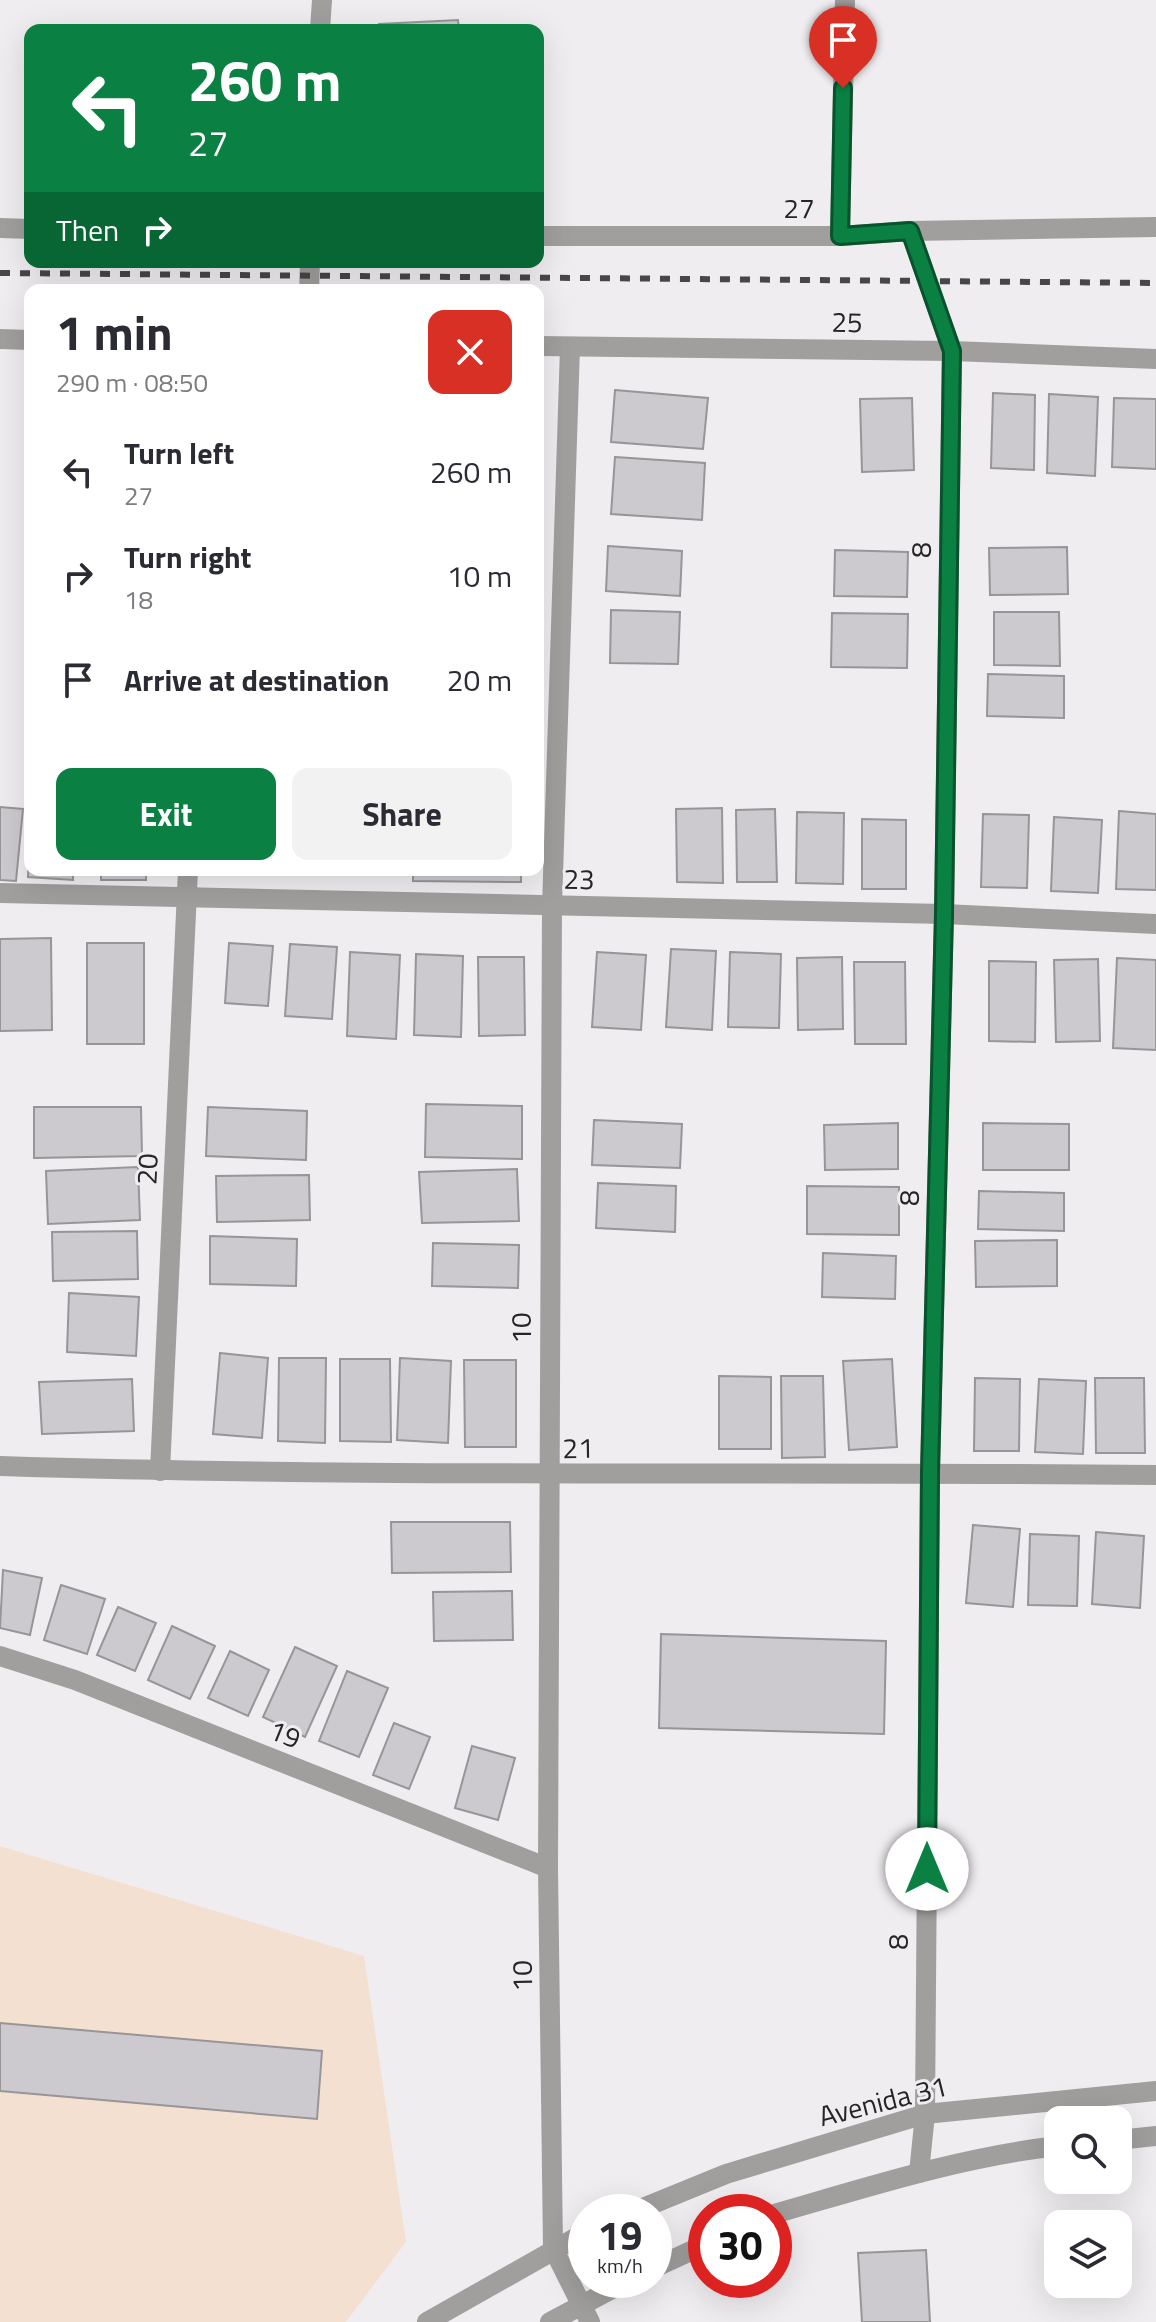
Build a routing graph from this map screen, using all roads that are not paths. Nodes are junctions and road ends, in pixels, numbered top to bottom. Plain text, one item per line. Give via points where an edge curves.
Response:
1 (322, 0) edge
2 (845, 0) edge
3 (320, 24) edge
4 (1156, 227) edge
5 (0, 228) edge
6 (24, 229) edge
7 (910, 231) junction
8 (544, 236) edge
9 (840, 236) junction
10 (0, 339) edge
11 (24, 340) edge
12 (544, 346) edge
13 (570, 347) junction
14 (952, 351) junction
15 (1156, 359) edge
16 (188, 876) edge
17 (0, 893) edge
18 (188, 896) junction
19 (552, 906) junction
20 (944, 914) junction
21 (1156, 924) edge
22 (0, 1466) edge
23 (160, 1471) junction
24 (930, 1472) junction
25 (1156, 1475) edge
26 (548, 1476) junction
27 (0, 1656) edge
28 (548, 1868) junction
29 (1156, 2091) edge
30 (925, 2114) junction
31 (1156, 2136) edge
32 (1132, 2139) edge
33 (1044, 2147) edge
34 (919, 2173) junction
35 (672, 2196) edge
36 (792, 2209) edge
37 (568, 2241) edge
38 (553, 2248) junction
39 (591, 2298) edge
40 (582, 2302) junction
41 (427, 2322) edge
42 (550, 2322) edge
43 (590, 2322) edge

1 - 3 street
2 - 9 street
4 - 7 street, 27
5 - 6 street
7 - 9 street, 27
7 - 14 street, 8
8 - 9 street, 27
10 - 11 street
12 - 13 street, 25
13 - 14 street, 25
13 - 19 street, 10
14 - 15 street, 25
14 - 20 street, 8
16 - 18 street, 20
17 - 18 street, 23
18 - 19 street, 23
18 - 23 street, 20
19 - 20 street, 23
19 - 26 street, 10
20 - 21 street, 23
20 - 24 street, 8
22 - 23 street, 21
23 - 26 street, 21
24 - 25 street, 21
24 - 26 street, 21
24 - 30 street, 8
26 - 28 street, 10
27 - 28 street, 19 via 75,1680
28 - 38 street, 10
29 - 30 street, Avenida 31
30 - 34 street, 8
30 - 35 street, Avenida 31 via 726,2174
31 - 32 street
33 - 34 street
34 - 36 street
37 - 38 street
38 - 40 street, 10
38 - 41 street
39 - 40 street
40 - 42 street
40 - 43 street, 10

